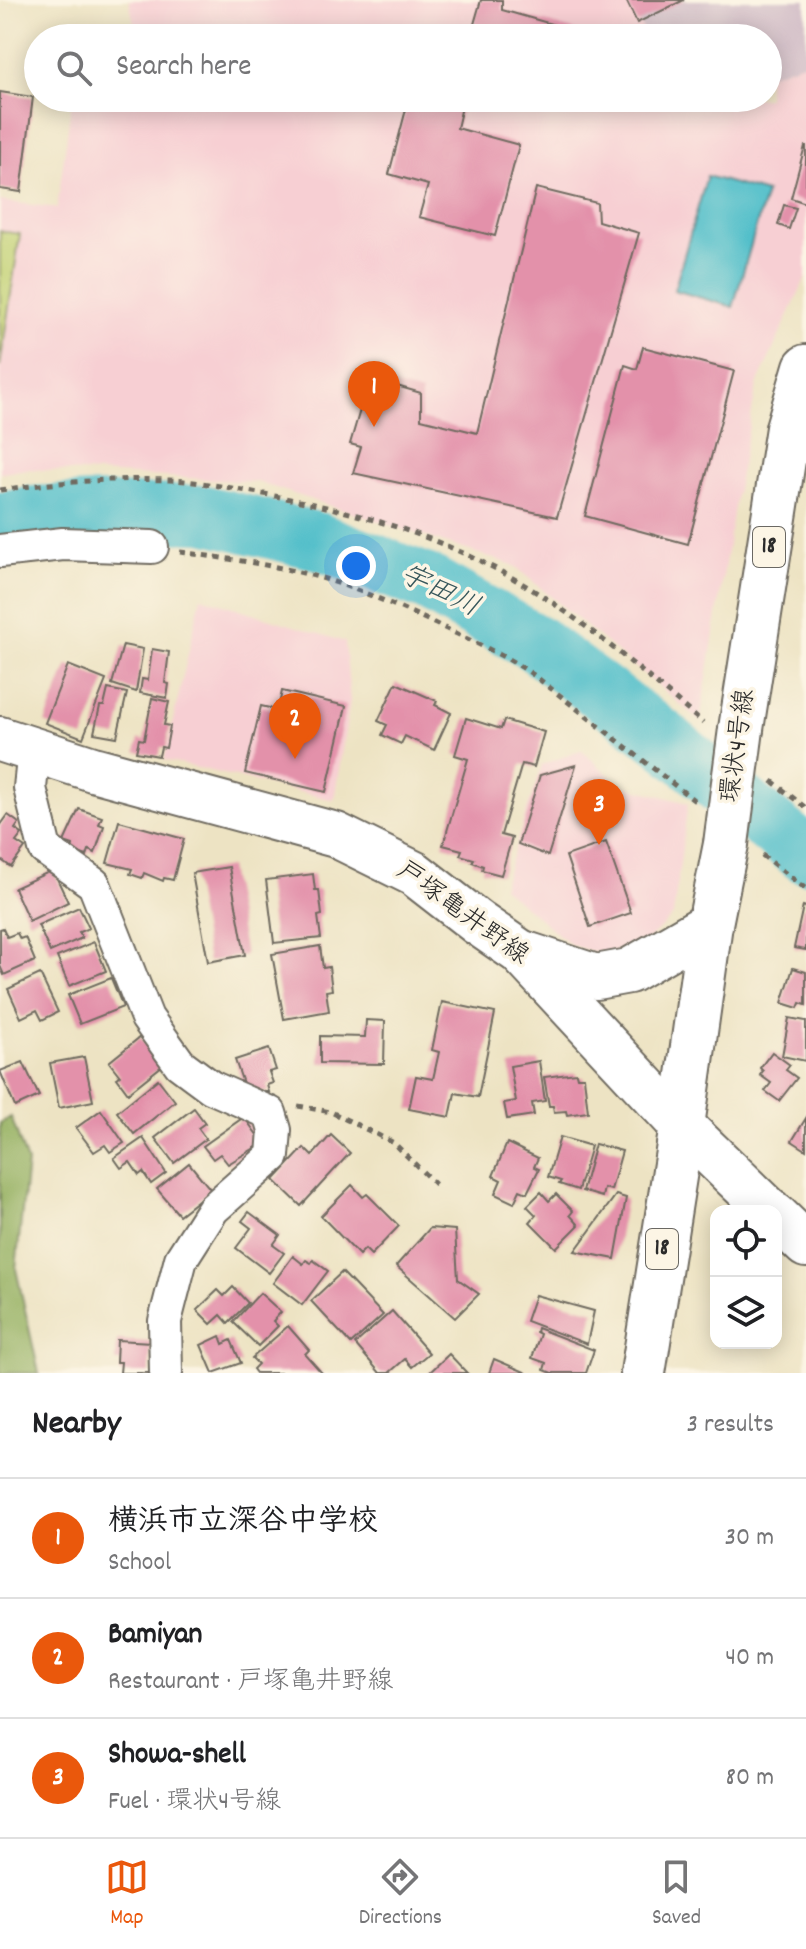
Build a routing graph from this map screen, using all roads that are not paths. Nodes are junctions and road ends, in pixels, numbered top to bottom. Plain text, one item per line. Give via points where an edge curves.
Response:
1 (806, 367) edge
2 (152, 547) road end
3 (0, 551) edge
4 (17, 744) edge
5 (710, 924) junction
6 (520, 952) junction
7 (682, 1126) junction
8 (764, 1205) edge
9 (782, 1222) edge
10 (806, 1245) edge
11 (166, 1373) edge
12 (643, 1373) edge

1 - 5 main road, 環状4号線 / 18, bridge via 788,428 727,730 741,847
2 - 3 street via 63,544
4 - 6 main road, 戸塚亀井野線 via 336,835 415,874
4 - 11 street via 45,849 94,884 147,1018 180,1064 211,1087 270,1113 275,1130 273,1156 213,1209 181,1259 165,1321
5 - 6 main road via 629,971 596,977
5 - 7 main road, 環状4号線 / 18
6 - 7 main road, 戸塚亀井野線
7 - 8 main road, 戸塚亀井野線
7 - 12 main road, 18
9 - 10 main road

